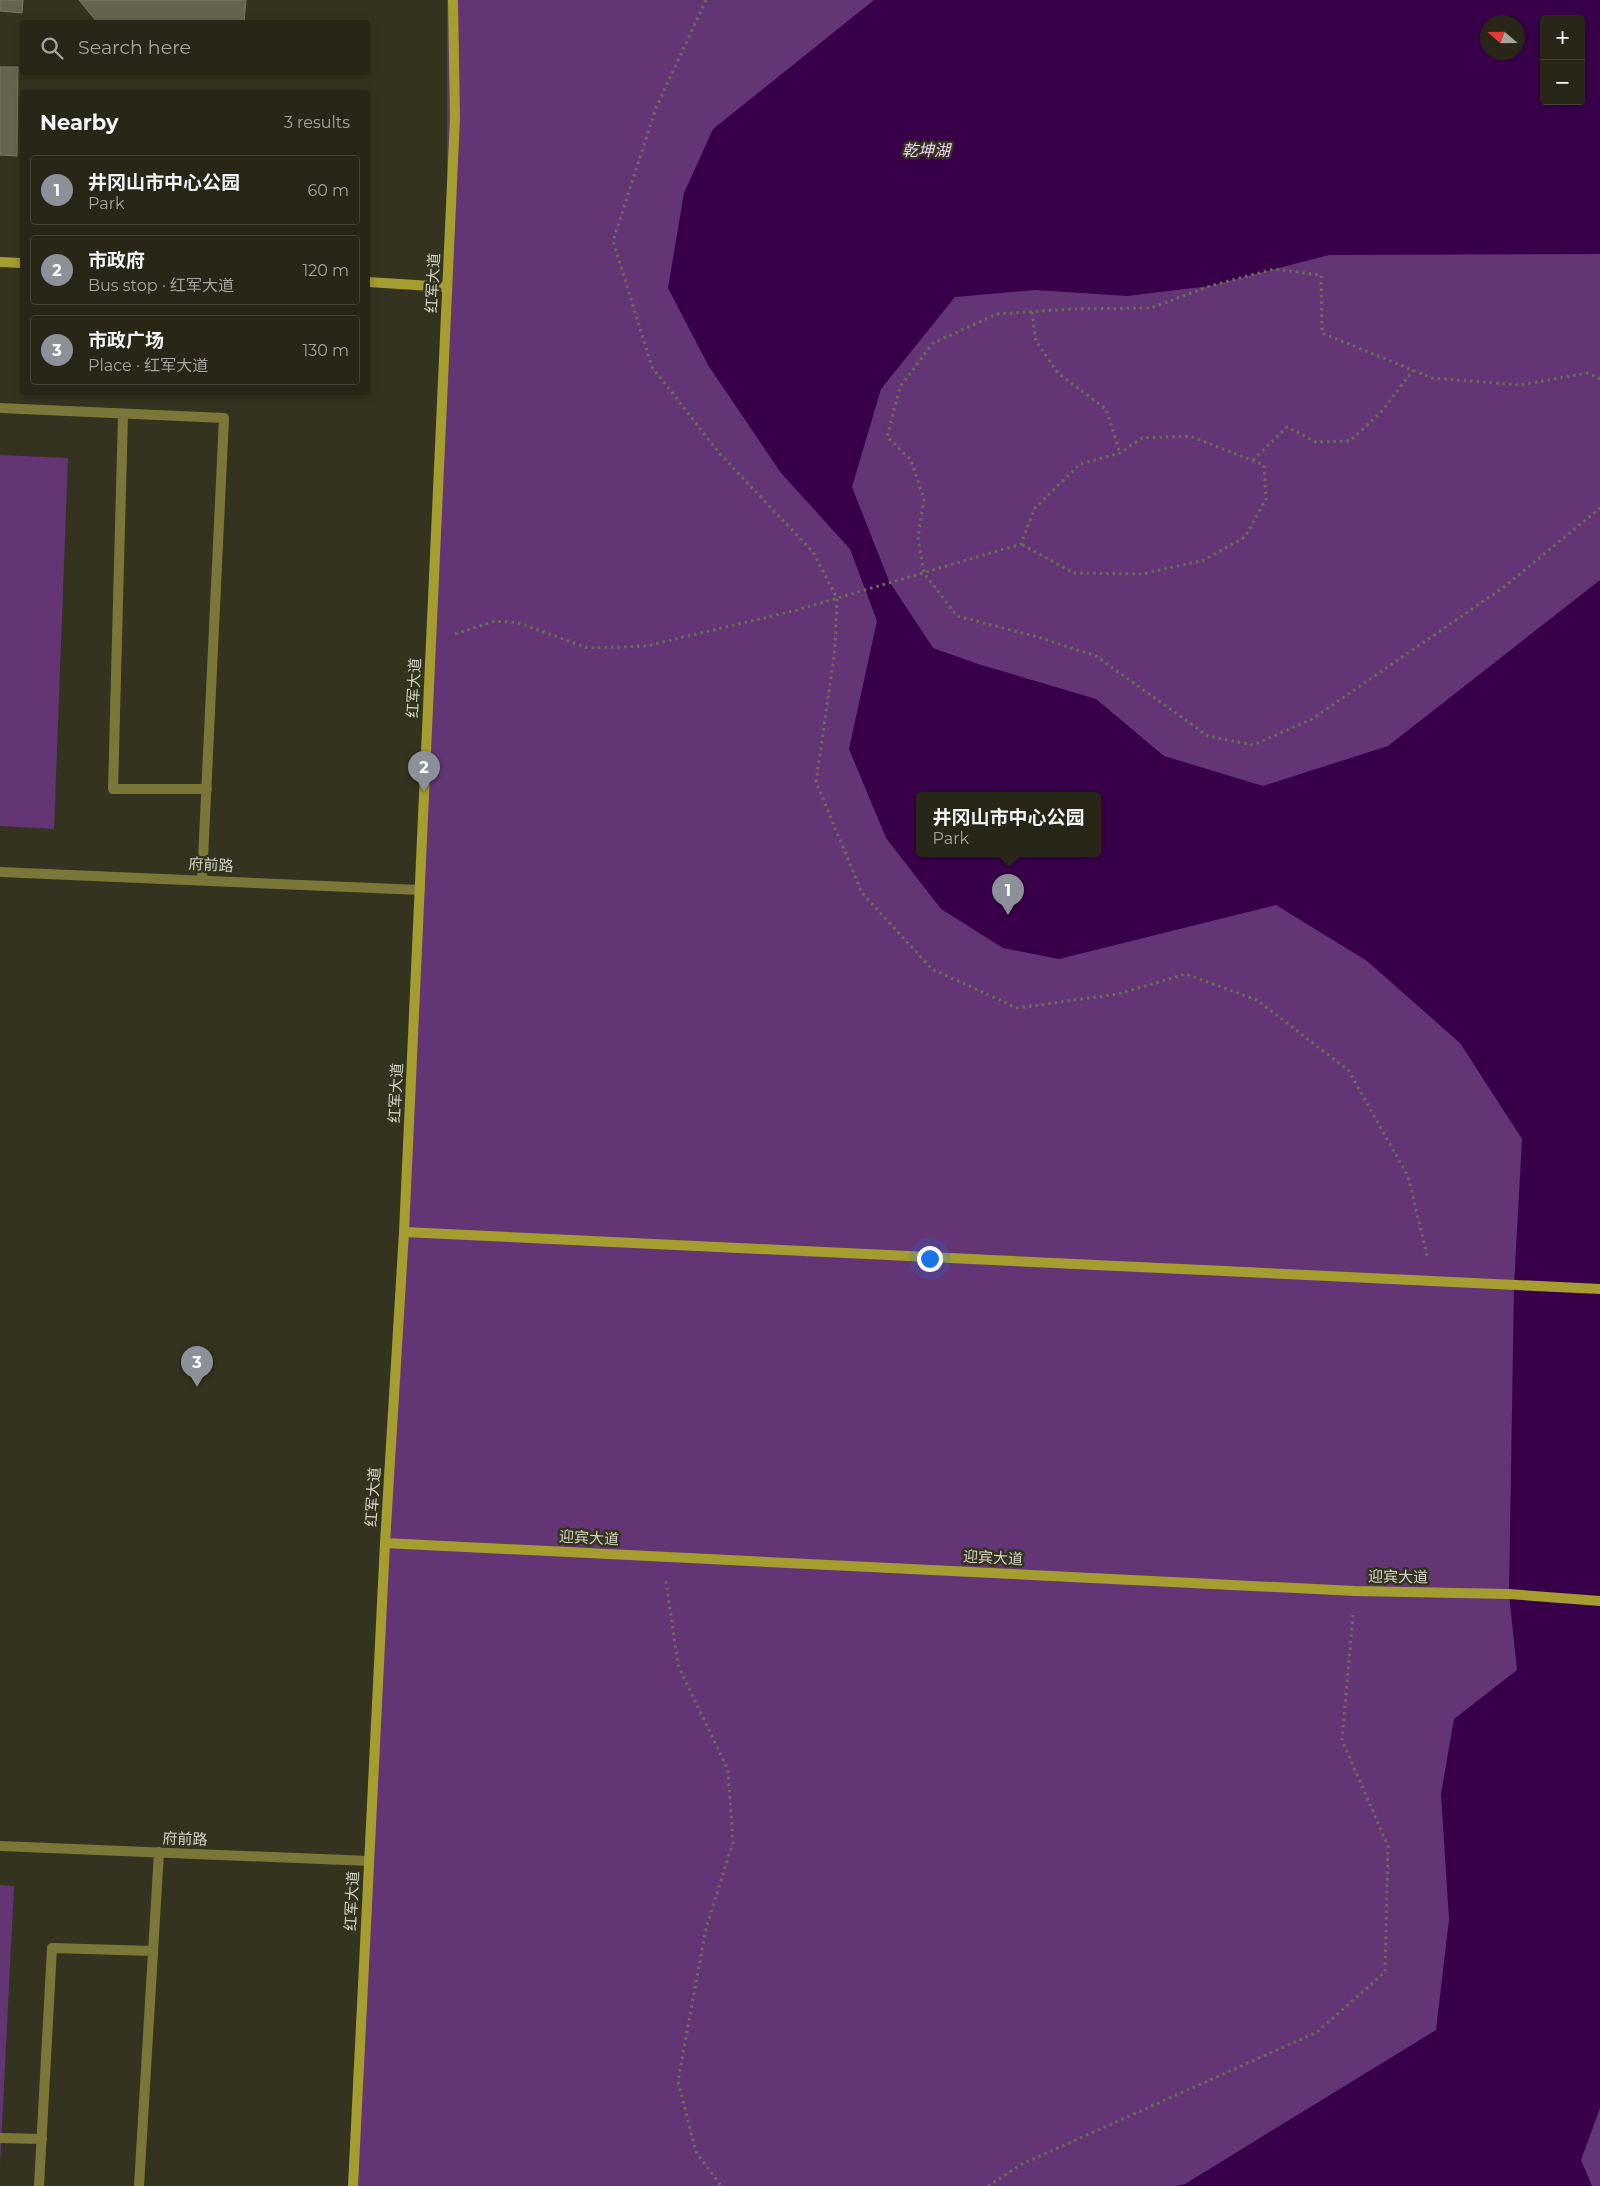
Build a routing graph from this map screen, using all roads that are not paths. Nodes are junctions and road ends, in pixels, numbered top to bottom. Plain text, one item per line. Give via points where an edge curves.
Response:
1 (452, 0) edge
2 (0, 262) edge
3 (20, 263) edge
4 (370, 282) edge
5 (447, 287) junction
6 (0, 408) edge
7 (123, 414) junction
8 (207, 789) junction
9 (0, 872) edge
10 (202, 880) junction
11 (420, 890) junction
12 (404, 1232) junction
13 (1600, 1289) edge
14 (385, 1543) junction
15 (1600, 1601) edge
16 (0, 1846) edge
17 (159, 1852) junction
18 (369, 1862) junction
19 (153, 1952) junction
20 (0, 2138) edge
21 (42, 2139) junction
22 (39, 2186) edge
23 (139, 2186) edge
24 (353, 2186) edge

1 - 5 main road, 红军大道 via 456,118
2 - 3 main road
4 - 5 main road
5 - 11 main road, 红军大道
6 - 7 lane
7 - 8 lane via 113,789
7 - 8 lane via 224,418
8 - 10 lane
9 - 10 lane, 府前路
10 - 11 lane, 府前路
11 - 12 main road, 红军大道
12 - 13 main road
12 - 14 main road, 红军大道
14 - 15 main road, 迎宾大道 via 1356,1591 1509,1594
14 - 18 main road, 红军大道
16 - 17 lane, 府前路
17 - 18 lane, 府前路
17 - 19 lane
18 - 24 main road, 红军大道
19 - 21 lane via 52,1948
19 - 23 lane
20 - 21 lane
21 - 22 lane

